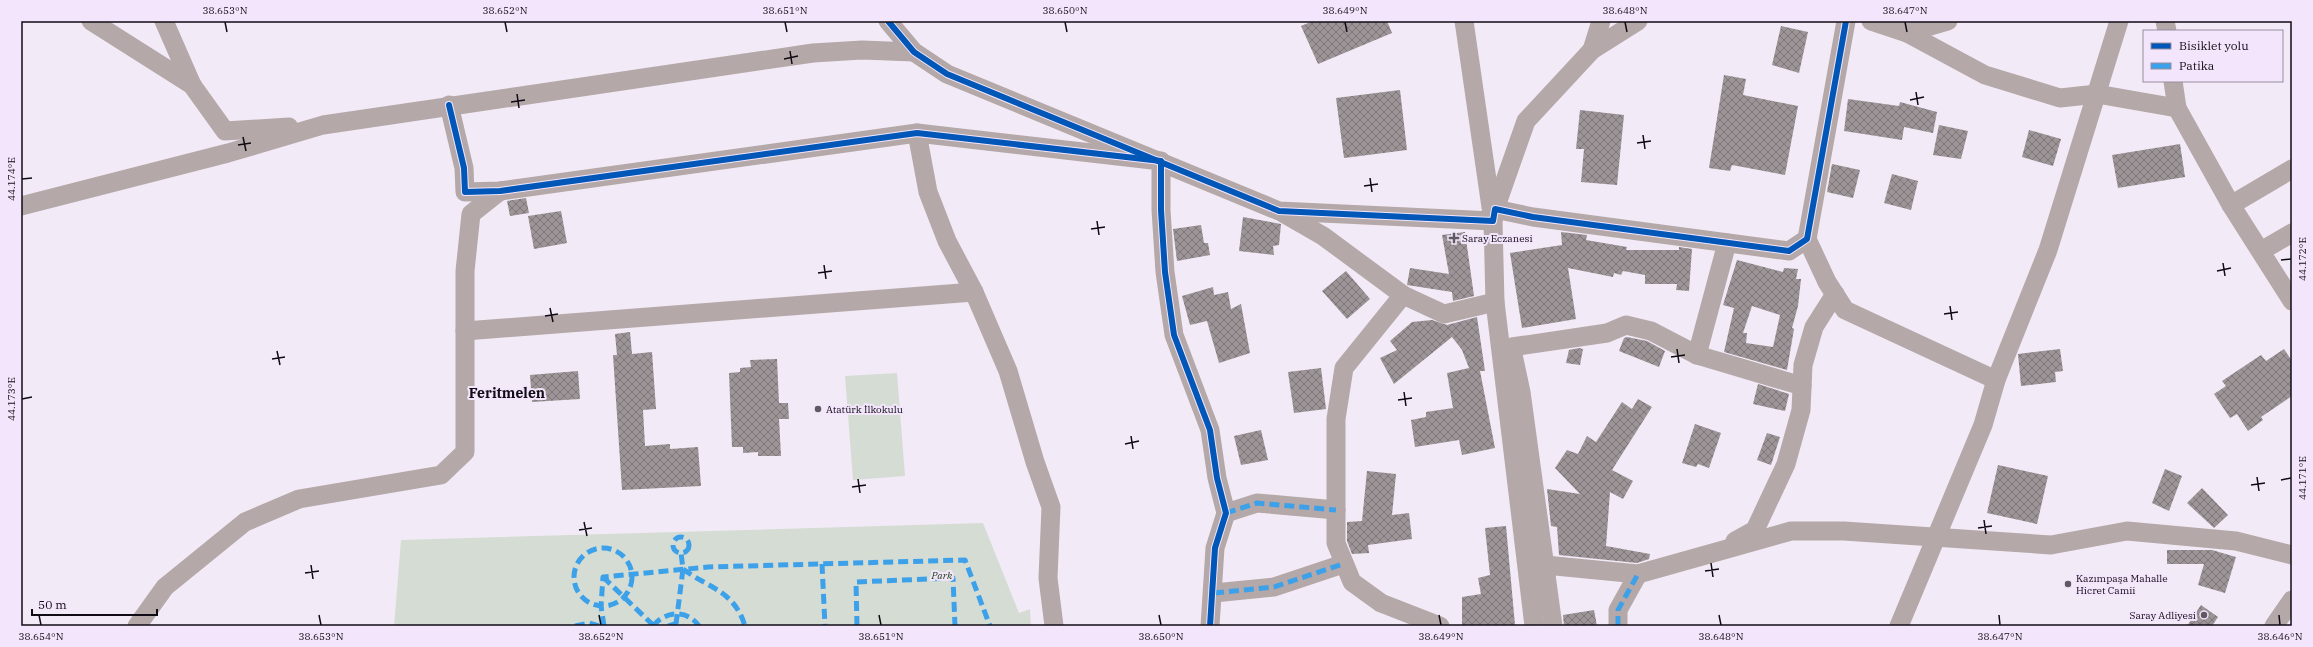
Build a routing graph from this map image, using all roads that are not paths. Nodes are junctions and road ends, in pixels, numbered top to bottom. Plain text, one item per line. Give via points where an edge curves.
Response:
1 (91, 21) edge
2 (164, 21) edge
3 (888, 21) edge
4 (1464, 21) edge
5 (1601, 21) edge
6 (1638, 21) edge
7 (1846, 21) edge
8 (1871, 21) edge
9 (1948, 21) edge
10 (2119, 21) edge
11 (1907, 33) junction
12 (1592, 50) junction
13 (914, 52) junction
14 (2173, 82) edge
15 (192, 85) junction
16 (2097, 94) junction
17 (449, 105) junction
18 (2177, 108) junction
19 (323, 125) junction
20 (917, 133) junction
21 (1161, 161) junction
22 (2292, 169) edge
23 (500, 191) junction
24 (2231, 205) junction
25 (21, 206) edge
26 (1280, 211) junction
27 (1494, 215) junction
28 (2292, 233) edge
29 (1807, 239) junction
30 (1728, 243) junction
31 (2261, 251) junction
32 (974, 292) junction
33 (1835, 294) junction
34 (1403, 295) junction
35 (2292, 301) edge
36 (1495, 302) junction
37 (465, 331) junction
38 (1512, 347) junction
39 (1697, 355) junction
40 (1996, 380) junction
41 (1802, 386) junction
42 (1336, 510) junction
43 (1226, 513) junction
44 (1935, 538) junction
45 (1718, 551) junction
46 (2292, 555) edge
47 (1343, 564) junction
48 (1545, 565) junction
49 (1638, 574) junction
50 (1214, 593) junction
51 (2292, 600) edge
52 (137, 626) edge
53 (1054, 626) edge
54 (1210, 626) edge
55 (1440, 626) edge
56 (1534, 626) edge
57 (1553, 626) edge
58 (1618, 626) edge
59 (1899, 626) edge
60 (2274, 626) edge

1 - 15 street
2 - 15 street
3 - 13 street
4 - 27 street
5 - 12 street
6 - 12 street
7 - 29 street
8 - 11 street
9 - 11 street
10 - 16 street
11 - 16 street via 1985,75 2060,98
12 - 27 street via 1526,122
13 - 17 street via 862,50 813,53
13 - 21 street via 946,74
14 - 18 street
15 - 19 street via 225,132
16 - 18 street
16 - 40 street via 2048,250
17 - 19 street
17 - 23 street via 464,168 465,192
18 - 24 street
19 - 25 street via 228,153
20 - 21 street
20 - 23 street
20 - 32 street via 928,192 947,241
21 - 26 street
21 - 43 street via 1165,272 1174,335 1210,430 1216,478
22 - 24 street
23 - 37 street via 472,214 465,271
24 - 31 street
26 - 27 street
26 - 34 street via 1324,236
27 - 30 street via 1533,217
27 - 36 street
28 - 31 street
29 - 30 street via 1789,251
29 - 33 street
30 - 39 street
31 - 35 street
32 - 37 street
32 - 53 street via 1008,370 1051,507 1048,578
33 - 40 street via 1845,310
33 - 41 street via 1814,327 1803,365
34 - 36 street via 1444,314
34 - 42 street via 1344,368 1336,419
36 - 38 street
36 - 56 street
37 - 52 street via 465,452 441,475 298,499 245,522 165,587
38 - 39 street via 1607,333 1626,325 1651,331
38 - 48 street via 1521,392
39 - 41 street
40 - 44 street via 1983,425
41 - 45 street via 1801,410 1786,464 1755,530
42 - 43 street via 1257,503
42 - 47 street via 1336,543
43 - 50 street via 1215,548
44 - 45 street via 1844,531 1791,531
44 - 46 street via 2051,545 2127,531 2236,541
44 - 59 street
45 - 49 street
47 - 50 street via 1274,587
47 - 55 street via 1352,582 1381,603
48 - 49 street
48 - 57 street
49 - 58 street via 1618,610
50 - 54 street
51 - 60 street

